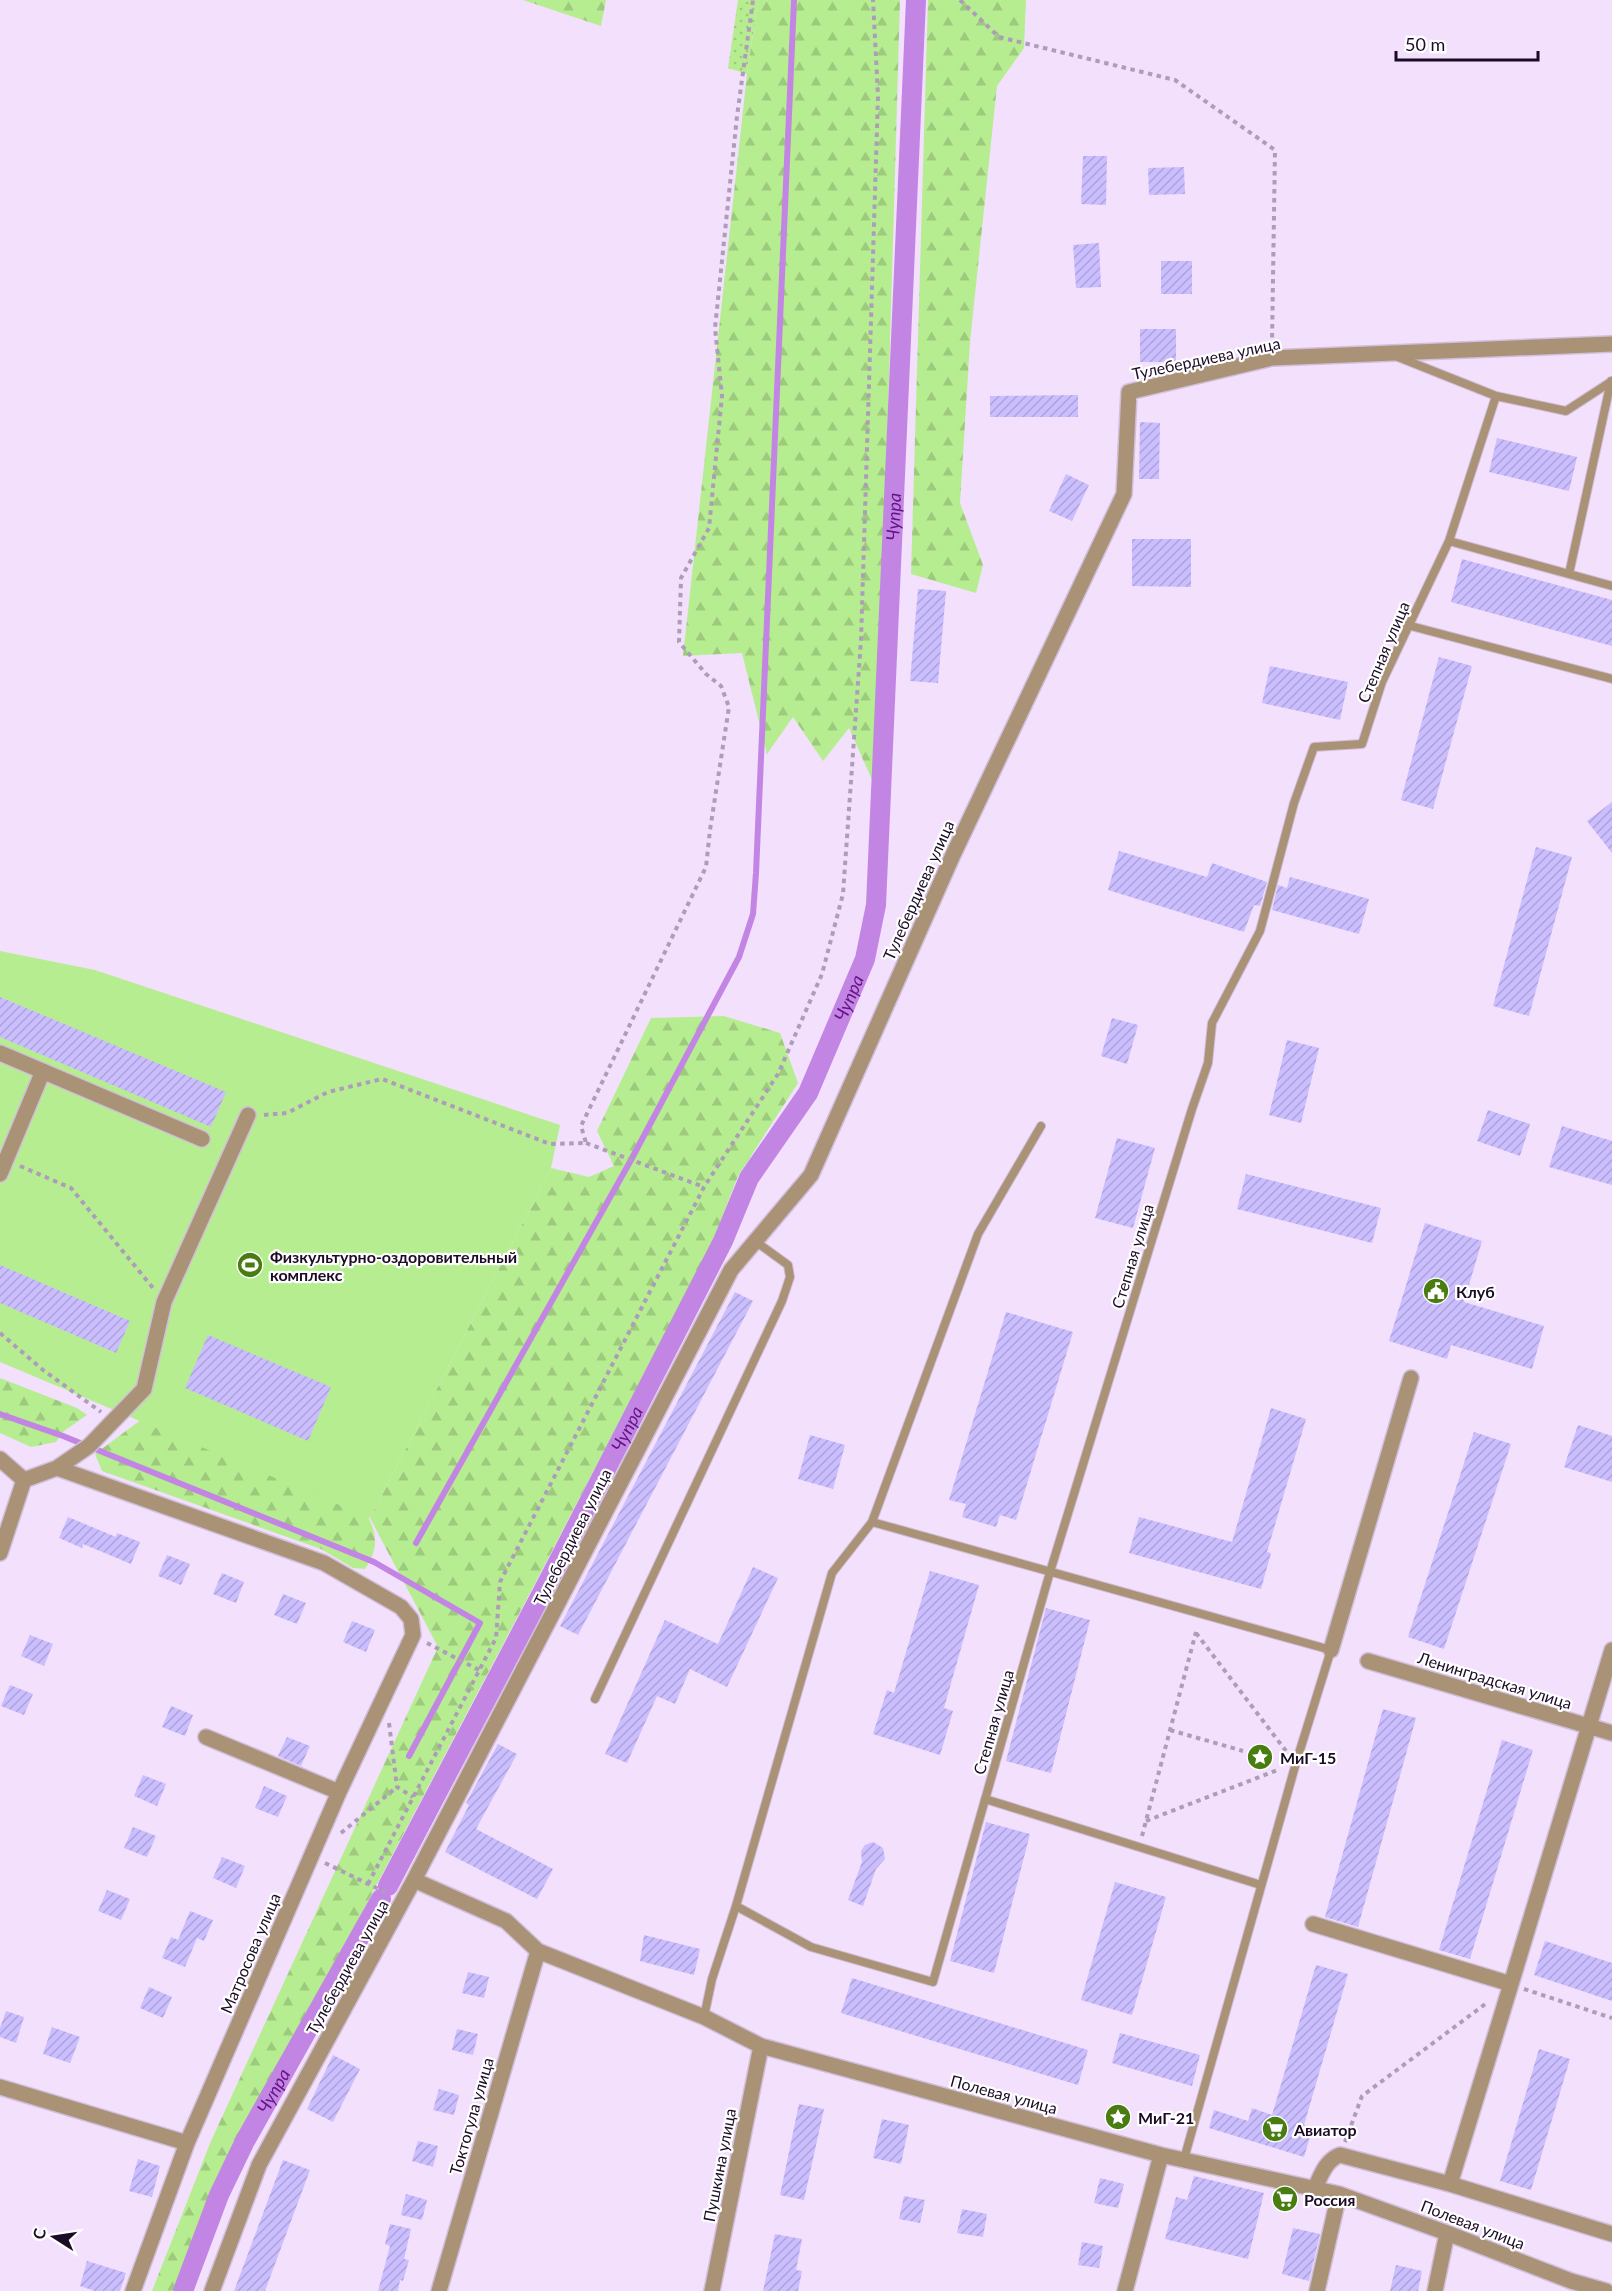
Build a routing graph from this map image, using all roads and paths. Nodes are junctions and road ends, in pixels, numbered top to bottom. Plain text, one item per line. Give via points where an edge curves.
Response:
1 (753, 0) edge
2 (873, 0) edge
3 (960, 0) edge
4 (1612, 344) edge
5 (1390, 353) junction
6 (1272, 358) junction
7 (1612, 381) edge
8 (1496, 396) junction
9 (1449, 541) junction
10 (1569, 574) junction
11 (1612, 586) edge
12 (1407, 625) junction
13 (1612, 679) edge
14 (0, 1053) edge
15 (43, 1071) junction
16 (248, 1115) joint
17 (1041, 1126) dead end
18 (202, 1139) dead end
19 (586, 1143) junction
20 (3, 1167) edge
21 (704, 1187) junction
22 (755, 1241) junction
23 (164, 1302) junction
24 (0, 1333) edge
25 (1411, 1378) dead end
26 (114, 1422) junction
27 (0, 1459) edge
28 (57, 1468) junction
29 (24, 1479) junction
30 (872, 1522) junction
31 (0, 1553) edge
32 (1050, 1572) junction
33 (1201, 1614) junction
34 (1196, 1632) junction
35 (413, 1635) junction
36 (1331, 1650) junction
37 (1612, 1650) edge
38 (1368, 1661) dead end
39 (480, 1670) junction
40 (386, 1693) junction
41 (595, 1699) dead end
42 (1589, 1726) junction
43 (1170, 1730) junction
44 (1612, 1733) edge
45 (206, 1737) dead end
46 (1243, 1751) dead end
47 (1296, 1764) junction
48 (397, 1787) junction
49 (339, 1792) junction
50 (413, 1797) junction
51 (985, 1799) junction
52 (1146, 1821) junction
53 (337, 1836) dead end
54 (1139, 1847) junction
55 (312, 1856) junction
56 (414, 1881) junction
57 (368, 1884) junction
58 (1261, 1885) junction
59 (403, 1901) junction
60 (736, 1906) junction
61 (1312, 1924) dead end
62 (538, 1951) junction
63 (1511, 1984) junction
64 (704, 2017) junction
65 (1612, 2018) edge
66 (761, 2046) junction
67 (0, 2087) edge
68 (187, 2143) junction
69 (1161, 2155) junction
70 (1340, 2156) junction
71 (1184, 2159) junction
72 (1450, 2184) junction
73 (1316, 2188) junction
74 (1339, 2194) junction
75 (1448, 2233) junction
76 (1612, 2234) edge
77 (1570, 2286) edge
78 (133, 2291) edge
79 (212, 2291) edge
80 (439, 2291) edge
81 (712, 2291) edge
82 (1125, 2291) edge
83 (1317, 2291) edge
84 (1435, 2291) edge
85 (1606, 2291) edge

1 - 19 path via 714,328 722,396 709,528 681,578 679,642 721,686 729,707 706,867 581,1126
2 - 21 path via 878,96 861,639 843,894 822,974 778,1074
3 - 6 path via 999,37 1175,80 1275,150
4 - 5 street, Тулебердиева улица
5 - 6 street, Тулебердиева улица
5 - 8 lane
6 - 22 street, Тулебердиева улица via 1129,392 1124,494 957,846 811,1176
7 - 8 lane via 1566,411
7 - 10 lane
8 - 9 lane, Степная улица
9 - 10 lane
9 - 12 lane, Степная улица
10 - 11 lane
12 - 13 lane
12 - 32 lane, Степная улица via 1382,682 1362,744 1314,747 1294,803 1260,931 1212,1023 1208,1064
14 - 15 street
15 - 18 street
15 - 20 street
16 - 19 path via 287,1113 328,1092 382,1079 550,1144
16 - 23 street
17 - 30 lane via 978,1234
19 - 21 path
20 - 23 path via 71,1188
21 - 39 path via 500,1582 496,1638
22 - 41 lane via 788,1265 790,1277
22 - 56 street, Тулебердиева улица via 731,1270
23 - 26 street via 144,1389
24 - 26 path via 42,1370
25 - 36 street
26 - 28 street
27 - 29 street
28 - 29 street
28 - 35 street via 324,1563 401,1607 411,1619
29 - 31 street
30 - 32 lane
30 - 60 lane via 832,1573
32 - 33 lane
32 - 51 lane, Степная улица
33 - 34 path
33 - 36 lane
34 - 43 path
34 - 47 path
35 - 39 path
35 - 40 street, Матросова улица
36 - 47 lane
37 - 42 street
38 - 42 street, Ленинградская улица
39 - 50 path
40 - 48 path
40 - 49 street, Матросова улица
42 - 44 street, Ленинградская улица
42 - 63 street
43 - 46 path
43 - 52 path
45 - 49 street
47 - 52 path
47 - 58 lane
48 - 50 path
48 - 53 path
49 - 55 street, Матросова улица
50 - 57 path
51 - 54 lane
51 - 60 lane, Степная улица via 933,1982 811,1947
52 - 54 path
54 - 58 lane
55 - 57 path
55 - 68 street, Матросова улица
56 - 59 street, Тулебердиева улица
56 - 62 street, Полевая улица via 506,1921
57 - 59 path
58 - 71 lane
59 - 79 street, Тулебердиева улица via 259,2165
60 - 64 lane
61 - 63 street
62 - 64 street, Полевая улица
62 - 80 street, Токтогула улица
63 - 65 path
63 - 70 path via 1362,2096
63 - 72 street
64 - 66 street, Полевая улица
66 - 69 street, Полевая улица
66 - 81 street, Пушкина улица
67 - 68 street
68 - 78 street, Матросова улица
69 - 71 street, Полевая улица
69 - 82 street
70 - 72 street
70 - 73 street via 1332,2158
71 - 73 street, Полевая улица
72 - 76 street
73 - 74 street, Полевая улица
74 - 75 street, Полевая улица
74 - 83 street
75 - 77 street, Полевая улица
75 - 84 street
77 - 85 street, Полевая улица

